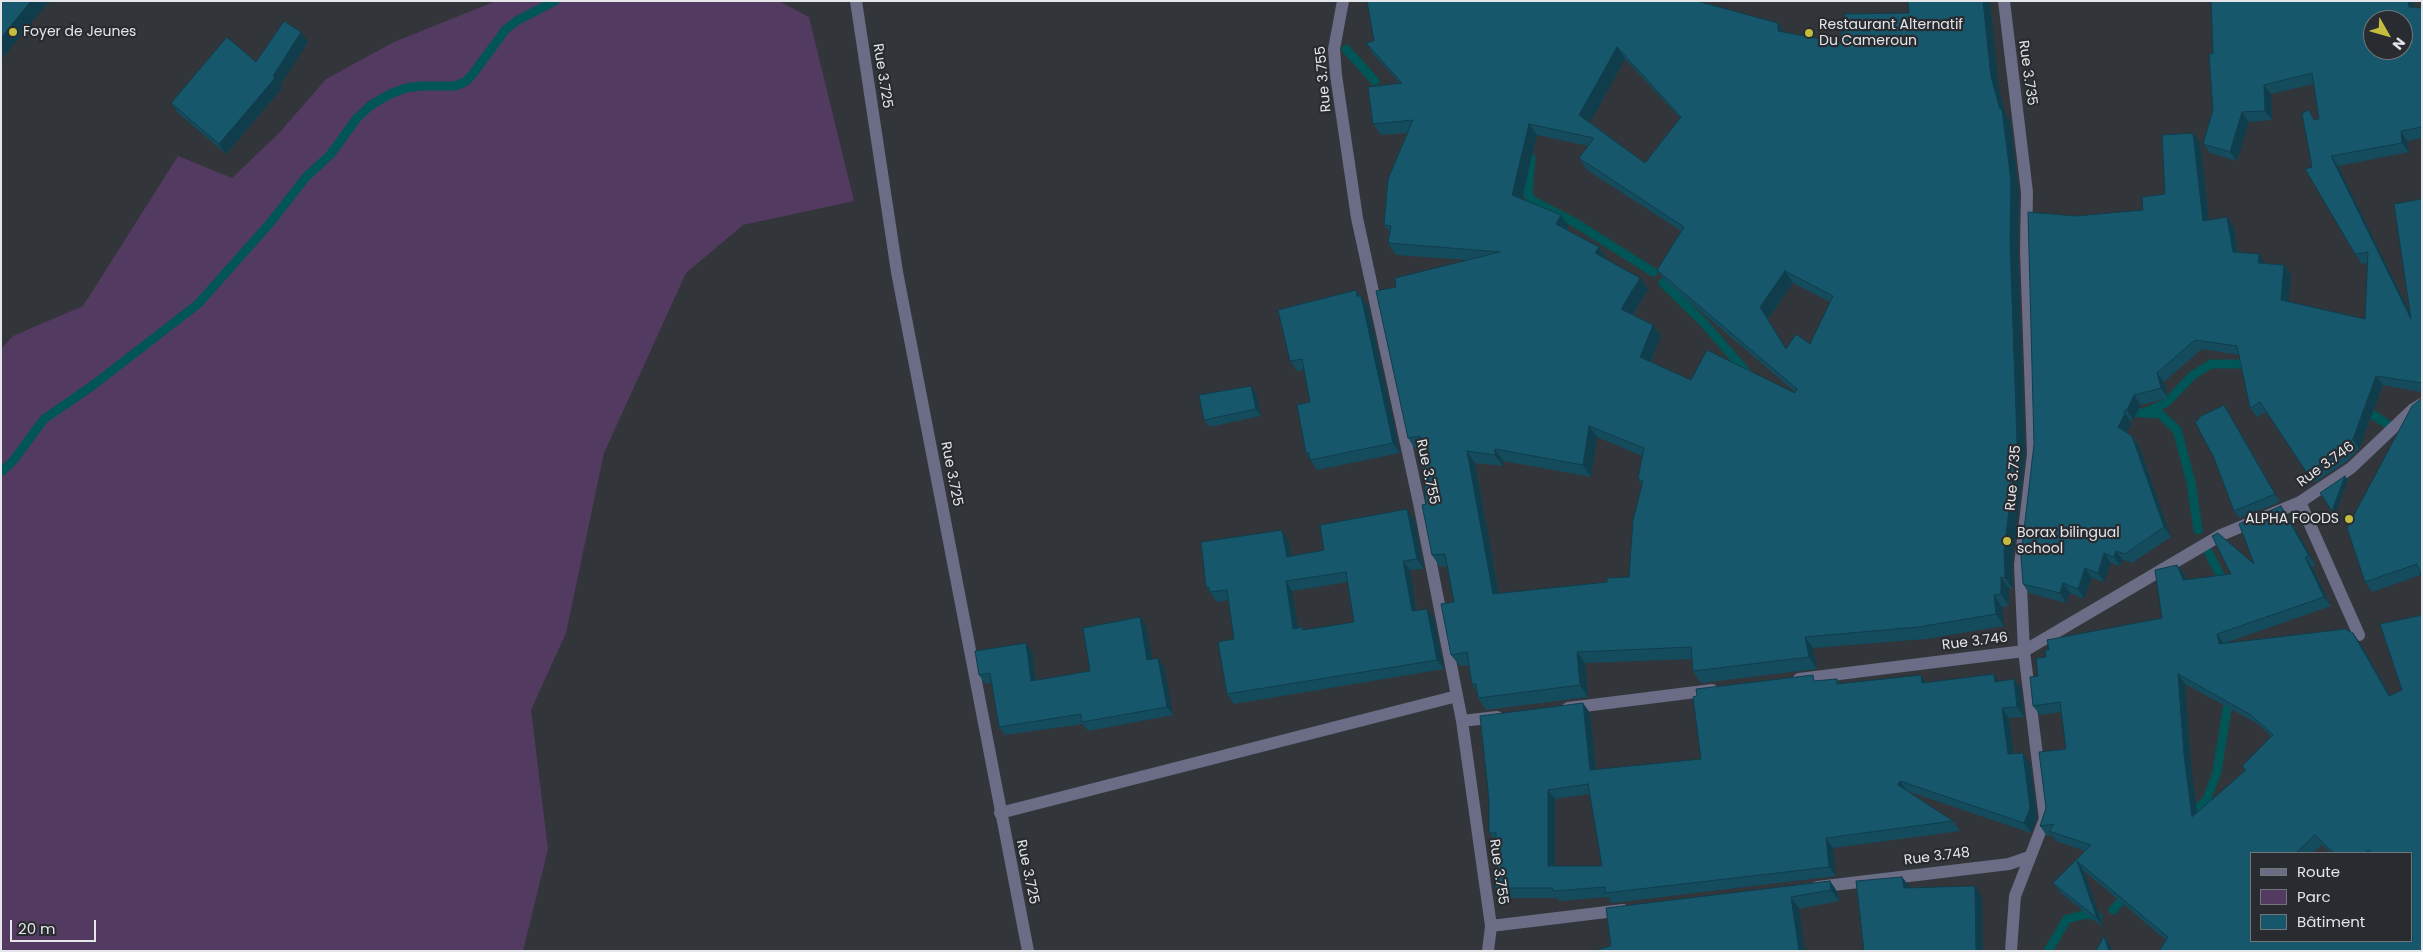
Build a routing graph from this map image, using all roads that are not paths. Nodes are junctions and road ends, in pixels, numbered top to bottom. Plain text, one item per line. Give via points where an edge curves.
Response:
1 (856, 1) edge
2 (1343, 1) edge
3 (2004, 1) edge
4 (2422, 404) edge
5 (2300, 502) junction
6 (2359, 635) dead end
7 (2024, 651) junction
8 (1787, 681) edge
9 (1728, 688) edge
10 (1457, 696) junction
11 (1551, 710) edge
12 (1512, 715) edge
13 (1462, 722) junction
14 (1000, 813) junction
15 (2029, 857) junction
16 (1804, 888) edge
17 (1637, 908) edge
18 (1490, 926) junction
19 (1028, 951) edge
20 (1488, 951) edge
21 (2011, 951) edge

1 - 14 street, Rue 3.725 via 897,272
2 - 10 street, Rue 3.755 via 1334,49 1357,218
3 - 7 street, Rue 3.735 via 2027,192 2033,454 2020,565
4 - 5 street, Rue 3.746 via 2351,468
5 - 6 street
5 - 7 street, Rue 3.746 via 2221,535
7 - 8 street, Rue 3.746
7 - 15 street, Rue 3.735 via 2046,819
9 - 11 street
10 - 13 street, Rue 3.755
10 - 14 street
12 - 13 street
13 - 18 street, Rue 3.755
14 - 19 street, Rue 3.725
15 - 16 street, Rue 3.748 via 2009,864
15 - 21 street, Rue 3.735 via 2015,896
17 - 18 street
18 - 20 street, Rue 3.755

